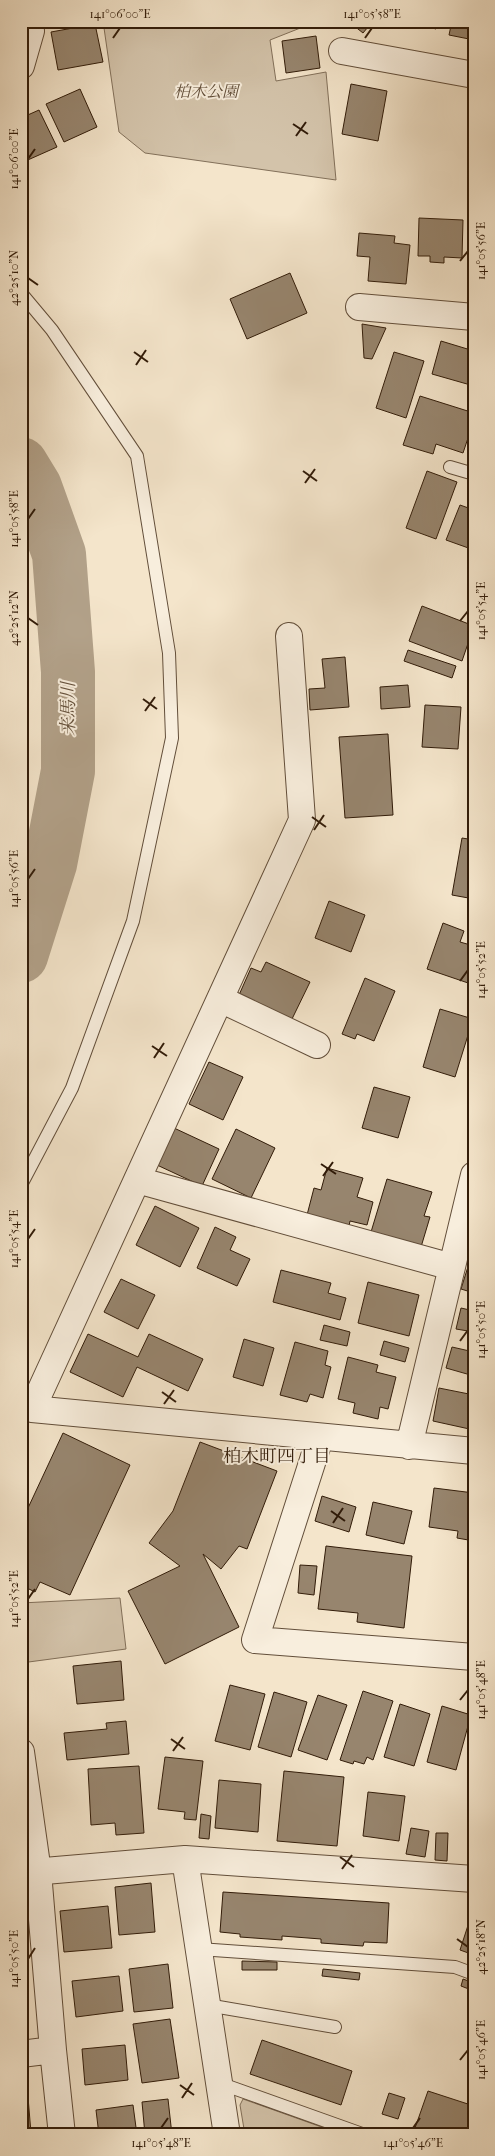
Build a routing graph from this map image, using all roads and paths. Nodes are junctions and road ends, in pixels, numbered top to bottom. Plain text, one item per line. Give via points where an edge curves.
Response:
1 (29, 21) edge
2 (342, 51) dead end
3 (21, 66) edge
4 (474, 75) edge
5 (21, 293) edge
6 (359, 307) dead end
7 (474, 317) edge
8 (450, 467) dead end
9 (474, 474) edge
10 (289, 636) dead end
11 (220, 999) junction
12 (317, 1045) dead end
13 (474, 1175) edge
14 (137, 1180) junction
15 (21, 1185) edge
16 (452, 1267) junction
17 (320, 1438) junction
18 (410, 1446) junction
19 (474, 1451) edge
20 (474, 1657) edge
21 (21, 1752) edge
22 (185, 1859) junction
23 (30, 1872) edge
24 (474, 1879) edge
25 (199, 1949) junction
26 (474, 1974) edge
27 (207, 2005) junction
28 (334, 2027) dead end
29 (53, 2050) junction
30 (21, 2054) edge
31 (219, 2083) junction
32 (62, 2135) edge
33 (227, 2135) edge
34 (365, 2135) edge

1 - 3 street via 31,31
2 - 4 street
5 - 15 lane via 52,330 137,456 169,653 172,738 134,921 72,1088
6 - 7 street
8 - 9 lane
10 - 11 street via 302,820
11 - 12 street
11 - 14 street
13 - 16 street
14 - 16 street
14 - 17 street via 32,1409
16 - 18 street
17 - 18 street
17 - 20 street via 256,1640
18 - 19 street
21 - 23 street
22 - 23 street
22 - 24 street
22 - 25 street
23 - 29 street
25 - 26 lane via 455,1967
25 - 27 street
27 - 28 lane
27 - 31 street
29 - 30 street
29 - 32 street
31 - 33 street
31 - 34 lane

